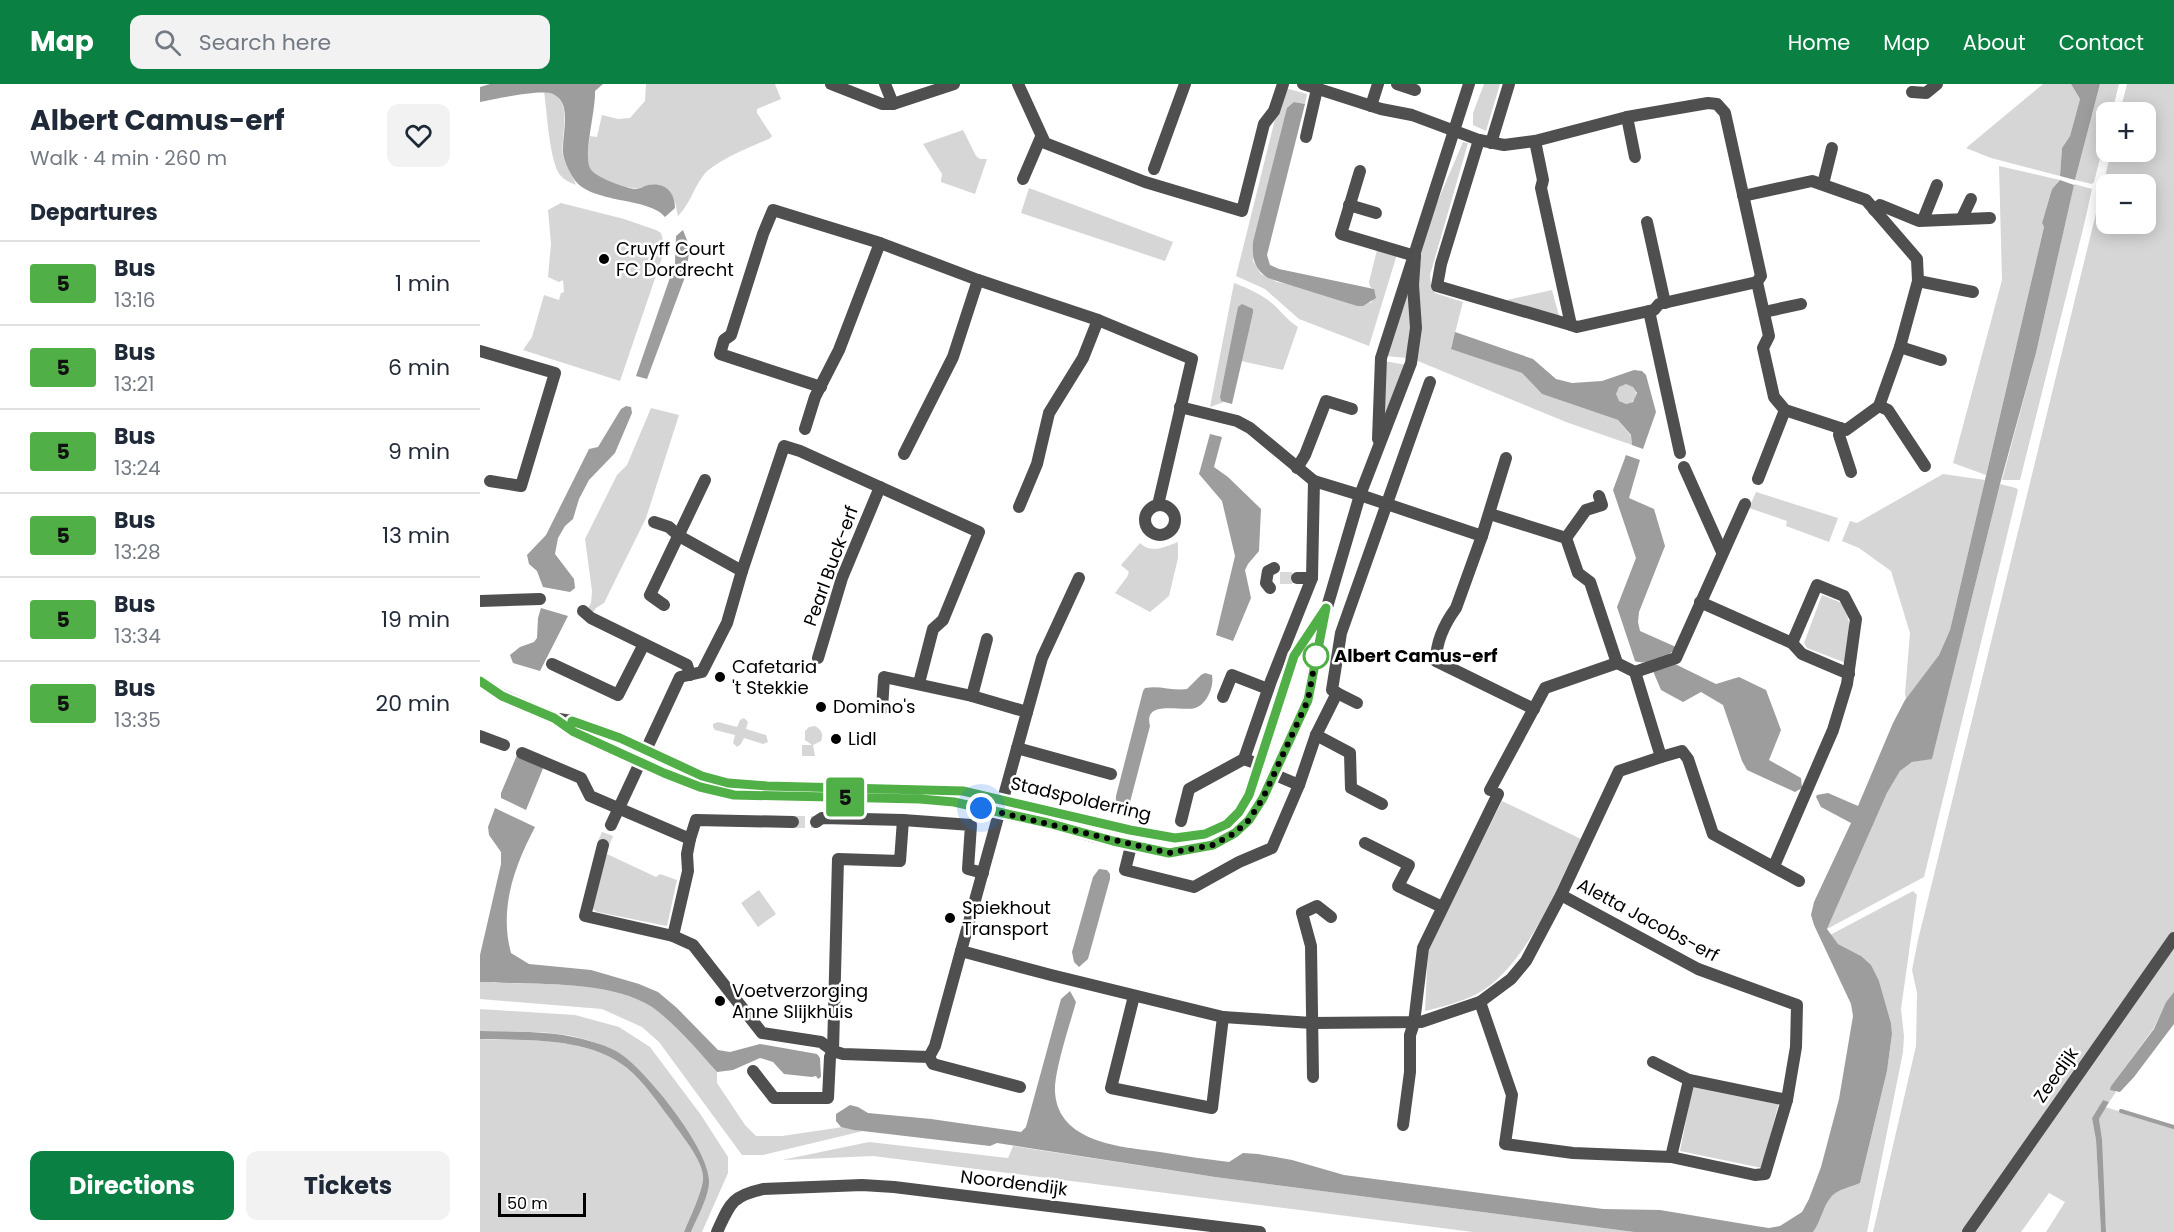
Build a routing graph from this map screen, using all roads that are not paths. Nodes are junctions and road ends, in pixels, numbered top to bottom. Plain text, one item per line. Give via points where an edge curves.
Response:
1 (831, 84) edge
2 (885, 84) edge
3 (954, 84) edge
4 (1017, 84) edge
5 (1185, 84) edge
6 (1283, 84) edge
7 (1303, 84) edge
8 (1378, 84) edge
9 (1396, 84) edge
10 (1469, 84) edge
11 (1509, 84) edge
12 (1938, 84) edge
13 (1317, 88) junction
14 (1415, 90) dead end
15 (1912, 92) dead end
16 (892, 104) junction
17 (1371, 106) junction
18 (1627, 117) junction
19 (1454, 130) junction
20 (1041, 137) junction
21 (1306, 137) dead end
22 (1485, 141) junction
23 (1535, 141) junction
24 (1832, 148) dead end
25 (1635, 157) dead end
26 (1154, 169) dead end
27 (1360, 171) dead end
28 (1023, 179) dead end
29 (1823, 184) junction
30 (1937, 185) dead end
31 (1743, 196) junction
32 (1971, 199) dead end
33 (1349, 205) junction
34 (1874, 210) junction
35 (1376, 213) dead end
36 (1962, 218) junction
37 (1990, 218) dead end
38 (1923, 220) junction
39 (1647, 222) dead end
40 (880, 243) junction
41 (1415, 256) junction
42 (978, 280) junction
43 (1918, 281) junction
44 (1757, 282) junction
45 (1973, 292) dead end
46 (1665, 303) junction
47 (1801, 304) dead end
48 (1649, 311) junction
49 (1764, 312) junction
50 (1098, 320) junction
51 (1572, 325) junction
52 (1900, 347) junction
53 (480, 351) edge
54 (1941, 360) dead end
55 (1430, 382) dead end
56 (821, 387) junction
57 (1879, 406) junction
58 (1180, 407) junction
59 (1352, 409) dead end
60 (1785, 410) junction
61 (1840, 428) junction
62 (805, 429) dead end
63 (1378, 449) junction
64 (1680, 453) dead end
65 (904, 454) dead end
66 (1506, 458) dead end
67 (1925, 466) dead end
68 (1684, 467) dead end
69 (1297, 468) junction
70 (1851, 472) dead end
71 (1758, 479) dead end
72 (705, 480) dead end
73 (490, 481) dead end
74 (1314, 481) junction
75 (880, 488) junction
76 (1360, 495) junction
77 (1599, 496) dead end
78 (1386, 504) junction
79 (1745, 504) dead end
80 (1158, 505) dead end
81 (1019, 507) dead end
82 (1490, 514) junction
83 (654, 522) dead end
84 (679, 536) junction
85 (1482, 536) junction
86 (1566, 538) junction
87 (1722, 552) junction
88 (742, 571) junction
89 (1079, 578) dead end
90 (1297, 578) tunnel mouth
91 (1312, 578) junction
92 (540, 599) dead end
93 (480, 601) edge
94 (1700, 602) junction
95 (664, 605) dead end
96 (1326, 608) junction
97 (583, 611) dead end
98 (987, 639) dead end
99 (1792, 643) junction
100 (644, 644) junction
101 (818, 658) dead end
102 (1617, 663) junction
103 (552, 664) dead end
104 (1635, 672) junction
105 (1849, 674) junction
106 (690, 675) junction
107 (480, 681) edge
108 (919, 683) junction
109 (1270, 685) junction
110 (1545, 688) junction
111 (480, 692) edge
112 (1337, 693) junction
113 (502, 696) junction
114 (972, 696) junction
115 (1223, 697) dead end
116 (1514, 700) junction
117 (1357, 703) dead end
118 (882, 709) dead end
119 (1534, 709) junction
120 (1027, 712) junction
121 (1316, 735) junction
122 (480, 736) edge
123 (504, 745) dead end
124 (1017, 748) junction
125 (522, 753) dead end
126 (643, 756) junction
127 (1661, 758) junction
128 (1244, 759) junction
129 (1258, 764) junction
130 (1111, 774) dead end
131 (1273, 774) junction
132 (1299, 785) junction
133 (1382, 804) dead end
134 (1002, 806) junction
135 (619, 810) junction
136 (903, 820) junction
137 (1181, 821) dead end
138 (793, 822) tunnel mouth
139 (816, 822) tunnel mouth
140 (611, 825) tunnel mouth
141 (690, 839) junction
142 (1365, 843) dead end
143 (603, 845) tunnel mouth
144 (1131, 846) junction
145 (1774, 866) junction
146 (983, 873) junction
147 (1799, 881) dead end
148 (1561, 895) junction
149 (1443, 907) junction
150 (1331, 917) dead end
151 (673, 936) junction
152 (2174, 938) edge
153 (961, 951) junction
154 (1134, 996) junction
155 (1480, 1002) junction
156 (1223, 1017) junction
157 (1312, 1023) junction
158 (1414, 1023) junction
159 (833, 1051) junction
160 (929, 1057) junction
161 (1653, 1062) dead end
162 (753, 1071) dead end
163 (1314, 1077) dead end
164 (1689, 1080) junction
165 (1020, 1087) dead end
166 (1787, 1100) junction
167 (1403, 1125) dead end
168 (1671, 1157) junction
169 (717, 1232) edge
170 (1260, 1232) edge
171 (1968, 1232) edge

1 - 16 street via 882,104
2 - 16 street
3 - 16 street
4 - 20 street
5 - 26 street
6 - 20 street via 1274,111 1264,124 1242,211 1145,182 1045,143
7 - 13 street
8 - 17 street
9 - 14 street
10 - 19 street, Stadspolderring
11 - 22 street
12 - 15 street via 1926,93
13 - 17 street
13 - 21 street
17 - 19 street
18 - 23 street
18 - 25 street
18 - 31 street via 1718,104 1725,113
19 - 22 street
19 - 41 street, Stadspolderring
20 - 28 street
22 - 23 street via 1504,146
22 - 51 street via 1441,264 1437,286
23 - 51 street via 1541,188
24 - 29 street
27 - 33 street
29 - 31 street via 1812,181
29 - 34 street via 1866,200
30 - 38 street
31 - 44 street via 1761,276
32 - 36 street
33 - 35 street
33 - 41 street via 1341,234
34 - 38 street via 1880,205
34 - 43 street via 1917,259
36 - 37 street
36 - 38 street
39 - 46 street
40 - 42 street
40 - 56 street
40 - 56 street via 773,210 731,335 724,340 720,354
41 - 63 street, Stadspolderring via 1381,358
41 - 63 street, Stadspolderring via 1416,328 1411,363
42 - 50 street
42 - 65 street via 953,357
43 - 45 street
43 - 52 street
44 - 46 street
44 - 49 street
46 - 48 street
47 - 49 street
48 - 51 street
48 - 64 street
49 - 60 street via 1769,336 1763,348 1774,397
50 - 58 street via 1192,359
50 - 81 street via 1083,358 1049,413 1037,464
52 - 54 street
52 - 57 street
53 - 73 street via 555,373 521,486
55 - 78 street
56 - 62 street
57 - 61 street via 1845,430
57 - 67 street via 1888,410
58 - 69 street via 1237,421
58 - 80 street
59 - 69 street via 1326,401
60 - 61 street
60 - 71 street
61 - 70 street
63 - 76 street, Stadspolderring
66 - 82 street
68 - 87 street
69 - 74 street
72 - 84 street
74 - 76 street
74 - 91 street
75 - 88 street via 784,446
75 - 101 street, Pearl Buck-erf via 842,578
75 - 108 street via 978,532 943,620 933,629
76 - 78 street
76 - 96 street, Stadspolderring
77 - 86 street via 1602,505 1586,510
78 - 85 street
78 - 112 street via 1341,633 1332,690
79 - 87 street
82 - 85 street
82 - 86 street
83 - 84 street
84 - 88 street
84 - 95 street via 650,595
85 - 116 street via 1456,608 1437,646 1436,661
86 - 102 street via 1578,573 1590,582
87 - 94 street
88 - 106 street via 727,623 702,672
89 - 120 street via 1042,658
90 - 91 street
91 - 109 street
92 - 93 street
94 - 99 street
94 - 104 street via 1676,658
96 - 129 street, Stadspolderring via 1294,656
96 - 131 street, Stadspolderring via 1308,700
97 - 100 street
98 - 114 street
99 - 105 street via 1802,654
99 - 105 street via 1817,585 1844,596 1856,619
100 - 103 street via 618,695
100 - 106 street via 687,665
102 - 104 street
102 - 110 street
104 - 127 street
105 - 145 street via 1833,730
106 - 126 street via 680,677
107 - 113 street, Stadspolderring
108 - 114 street
108 - 118 street via 884,677
109 - 115 street via 1232,675
109 - 128 street
110 - 116 street
110 - 119 street
111 - 113 street, Stadspolderring
112 - 117 street
112 - 121 street
113 - 126 street, Stadspolderring via 554,718 620,738
114 - 120 street
116 - 119 street
119 - 149 street
120 - 124 street
121 - 132 street
121 - 133 street via 1350,753 1351,788
122 - 123 street
124 - 130 street
124 - 134 street
125 - 135 street via 581,778 590,796
126 - 134 street, Stadspolderring via 742,785 957,790
126 - 135 street
127 - 145 street, Aletta Jacobs-erf via 1682,751 1713,834
127 - 148 street, Aletta Jacobs-erf via 1619,771
128 - 129 street
128 - 137 street via 1189,789
129 - 134 street, Stadspolderring via 1249,795 1239,812 1227,824 1195,836 1175,838
131 - 132 street
131 - 144 street, Stadspolderring via 1249,820 1213,845 1169,853
132 - 144 street via 1272,848 1194,887 1125,870
134 - 144 street, Stadspolderring
134 - 146 street
135 - 140 street
135 - 141 street
136 - 139 street
136 - 146 street via 971,825 968,869
136 - 159 street via 900,861 838,859
138 - 141 street via 696,820
141 - 151 street via 688,871
142 - 149 street via 1409,865 1398,886
143 - 151 street via 585,916
145 - 147 street
146 - 153 street
148 - 155 street, Aletta Jacobs-erf via 1526,961 1511,979
148 - 166 street, Aletta Jacobs-erf via 1698,969 1797,1005 1796,1047
149 - 158 street via 1423,948
150 - 157 street via 1317,906 1302,914 1311,946
151 - 159 street via 700,951 762,1033 821,1042
152 - 171 street, Zeedijk
153 - 154 street, Aletta Jacobs-erf
153 - 160 street
154 - 156 street, Aletta Jacobs-erf
154 - 156 street via 1111,1088 1212,1108
155 - 158 street, Aletta Jacobs-erf
155 - 168 street, Aletta Jacobs-erf via 1512,1095 1505,1144 1573,1153
156 - 157 street, Aletta Jacobs-erf
157 - 158 street, Aletta Jacobs-erf
157 - 163 street
158 - 167 street
159 - 160 street
159 - 162 street via 828,1098 774,1098
160 - 165 street via 933,1064
161 - 164 street
164 - 166 street
164 - 168 street
166 - 168 street, Aletta Jacobs-erf via 1765,1174
169 - 170 street, Noordendijk via 727,1209 739,1196 763,1189 862,1185

